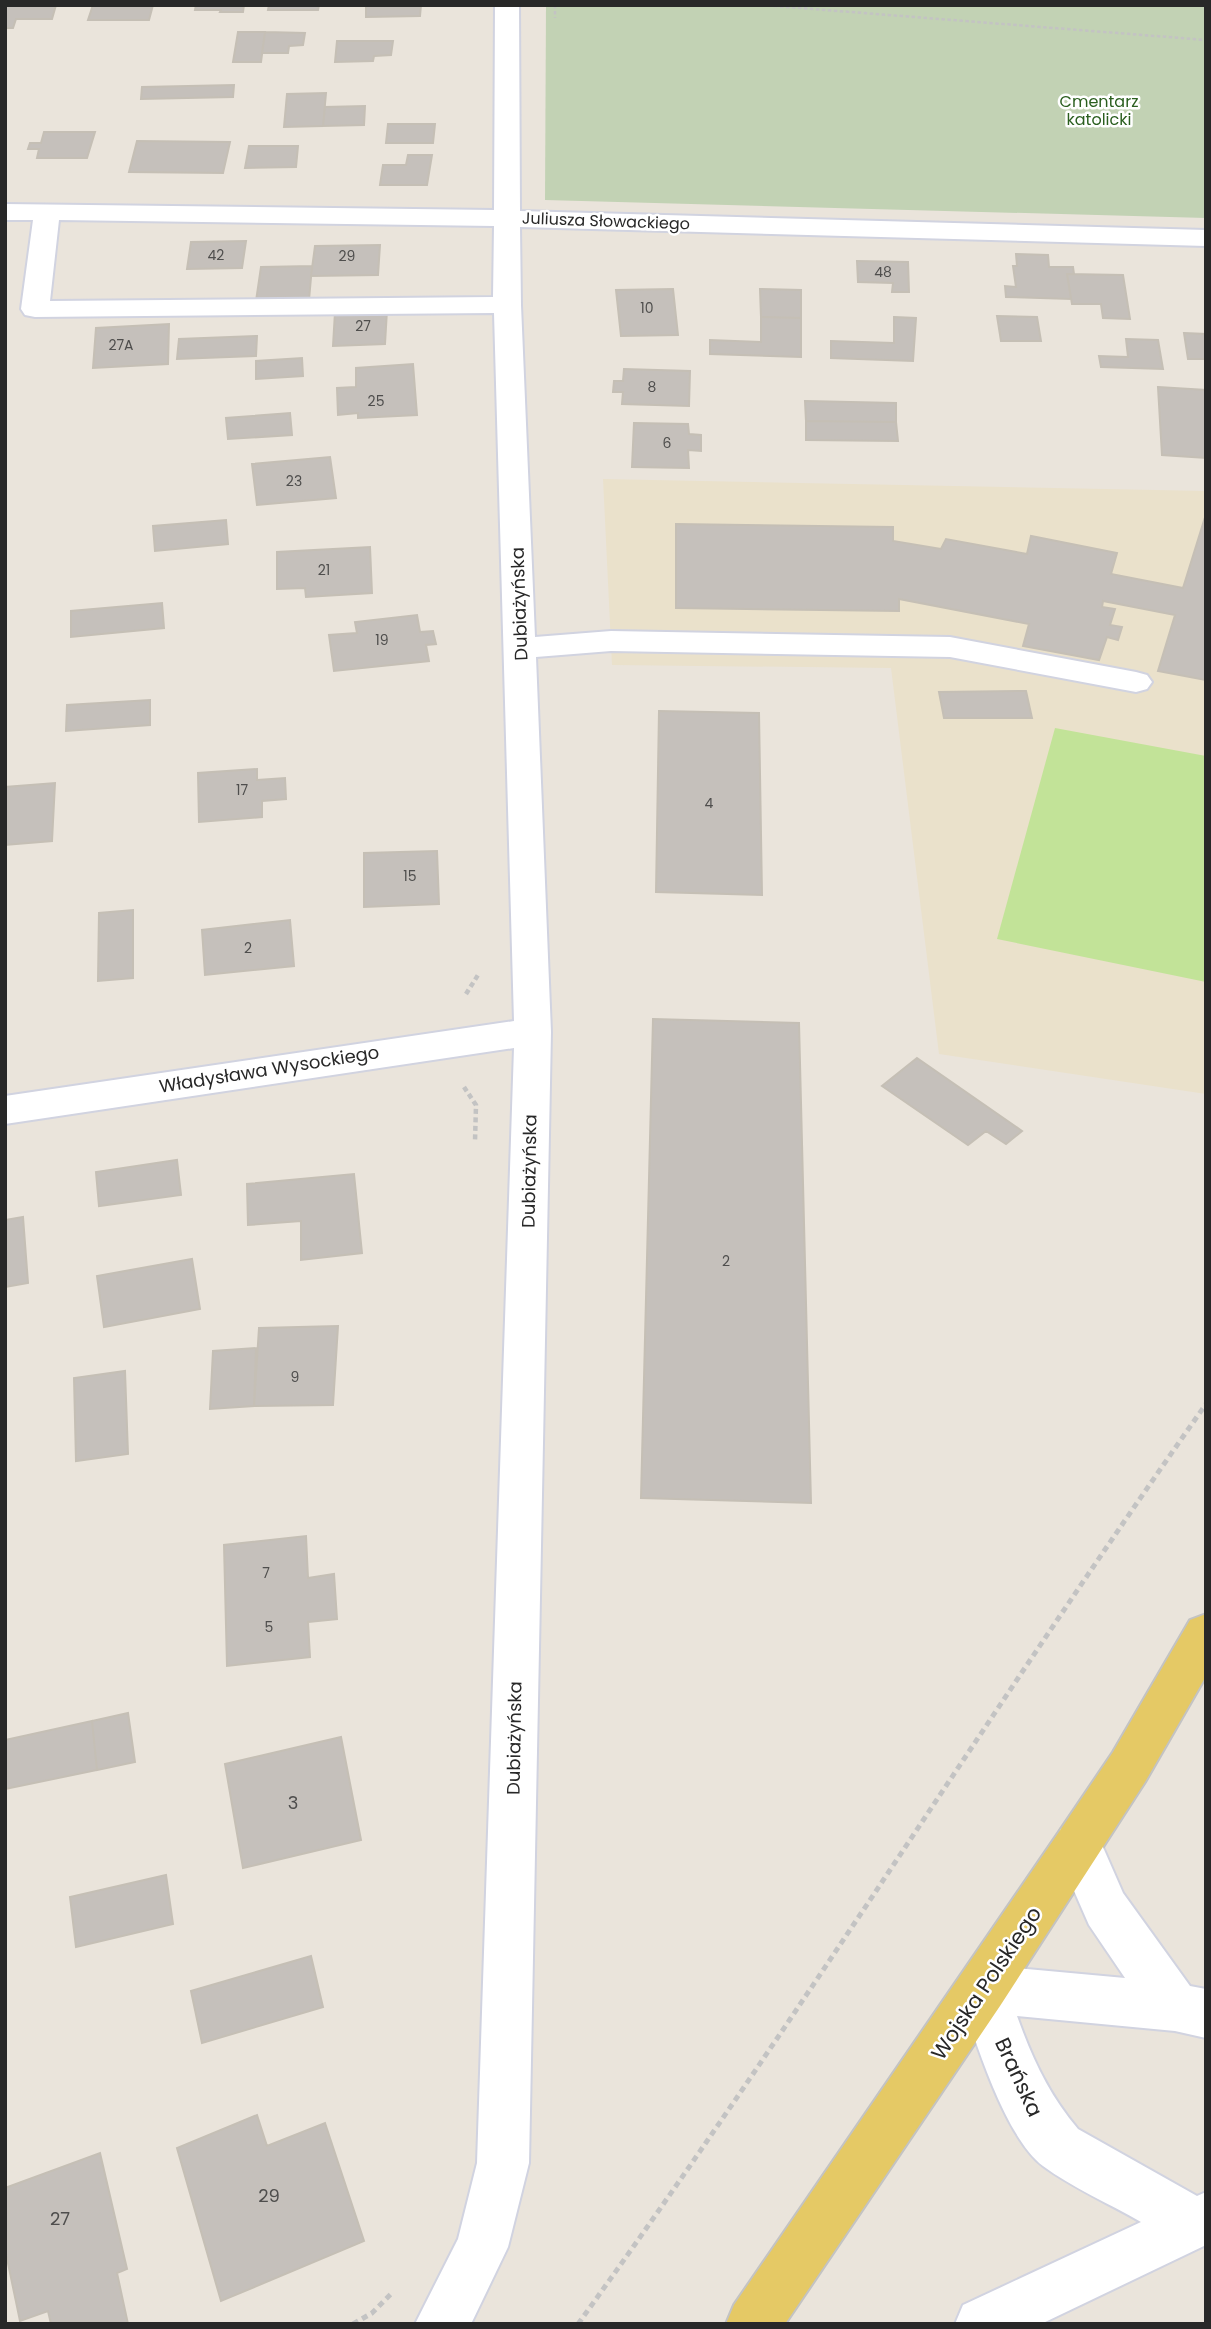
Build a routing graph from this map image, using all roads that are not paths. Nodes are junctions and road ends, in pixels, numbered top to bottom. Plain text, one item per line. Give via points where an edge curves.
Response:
1 (507, 5) edge
2 (5, 212) edge
3 (47, 212) junction
4 (505, 218) junction
5 (1206, 238) edge
6 (507, 305) junction
7 (520, 648) junction
8 (1136, 682) dead end
9 (533, 1032) junction
10 (5, 1110) edge
11 (1206, 1634) edge
12 (1078, 1845) junction
13 (983, 1989) junction
14 (1191, 2010) edge
15 (1200, 2221) edge
16 (442, 2324) edge
17 (753, 2324) edge
18 (982, 2324) edge

1 - 4 street, Dubiażyńska
2 - 3 street, Juliusza Słowackiego
3 - 4 street, Juliusza Słowackiego
3 - 6 street via 35,309
4 - 5 street, Juliusza Słowackiego
4 - 6 street, Dubiażyńska
6 - 7 street, Dubiażyńska
7 - 8 street via 611,641 950,647
7 - 9 street, Dubiażyńska
9 - 10 street, Władysława Wysockiego
9 - 16 street, Dubiażyńska via 503,2163 482,2247
11 - 12 main road, Wojska Polskiego
12 - 13 main road, Wojska Polskiego
12 - 14 street via 1106,1909
13 - 14 street
13 - 15 street, Brańska via 1011,2069 1046,2133 1060,2147
13 - 17 main road, Wojska Polskiego
15 - 18 street, Brańska

